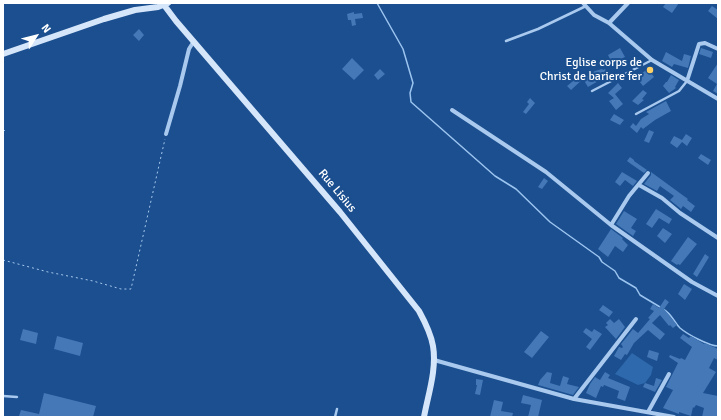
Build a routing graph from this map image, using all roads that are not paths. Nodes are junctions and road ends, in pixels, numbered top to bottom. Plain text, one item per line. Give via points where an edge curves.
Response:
1 (628, 3) edge
2 (166, 4) edge
3 (584, 5) edge
4 (609, 24) junction
5 (194, 41) junction
6 (506, 41) dead end
7 (718, 49) edge
8 (3, 54) edge
9 (652, 60) junction
10 (687, 81) junction
11 (592, 91) dead end
12 (718, 99) edge
13 (452, 110) dead end
14 (636, 114) dead end
15 (166, 134) road end
16 (648, 173) dead end
17 (639, 185) junction
18 (611, 225) junction
19 (718, 238) edge
20 (718, 296) edge
21 (636, 319) dead end
22 (434, 360) junction
23 (669, 374) dead end
24 (3, 396) edge
25 (17, 397) dead end
26 (574, 399) junction
27 (337, 409) dead end
28 (648, 412) junction
29 (336, 417) edge
30 (424, 417) edge
31 (674, 417) edge

1 - 4 street
2 - 5 street, Rue Lisius via 173,17
2 - 8 street via 104,19
3 - 4 street
3 - 6 lane via 538,29
4 - 9 street
5 - 15 street via 188,50
5 - 22 street, Rue Lisius via 340,212 419,311 432,340
7 - 10 street via 705,43 699,44
9 - 10 street
9 - 11 lane
10 - 12 street
10 - 14 lane via 679,91
13 - 18 street via 546,172
16 - 17 street
17 - 18 street
17 - 19 street via 662,198
18 - 20 street via 692,282
21 - 26 street
22 - 26 street
22 - 30 street, Rue Lisius
23 - 28 street
24 - 25 lane
26 - 28 street
27 - 29 lane
28 - 31 street

